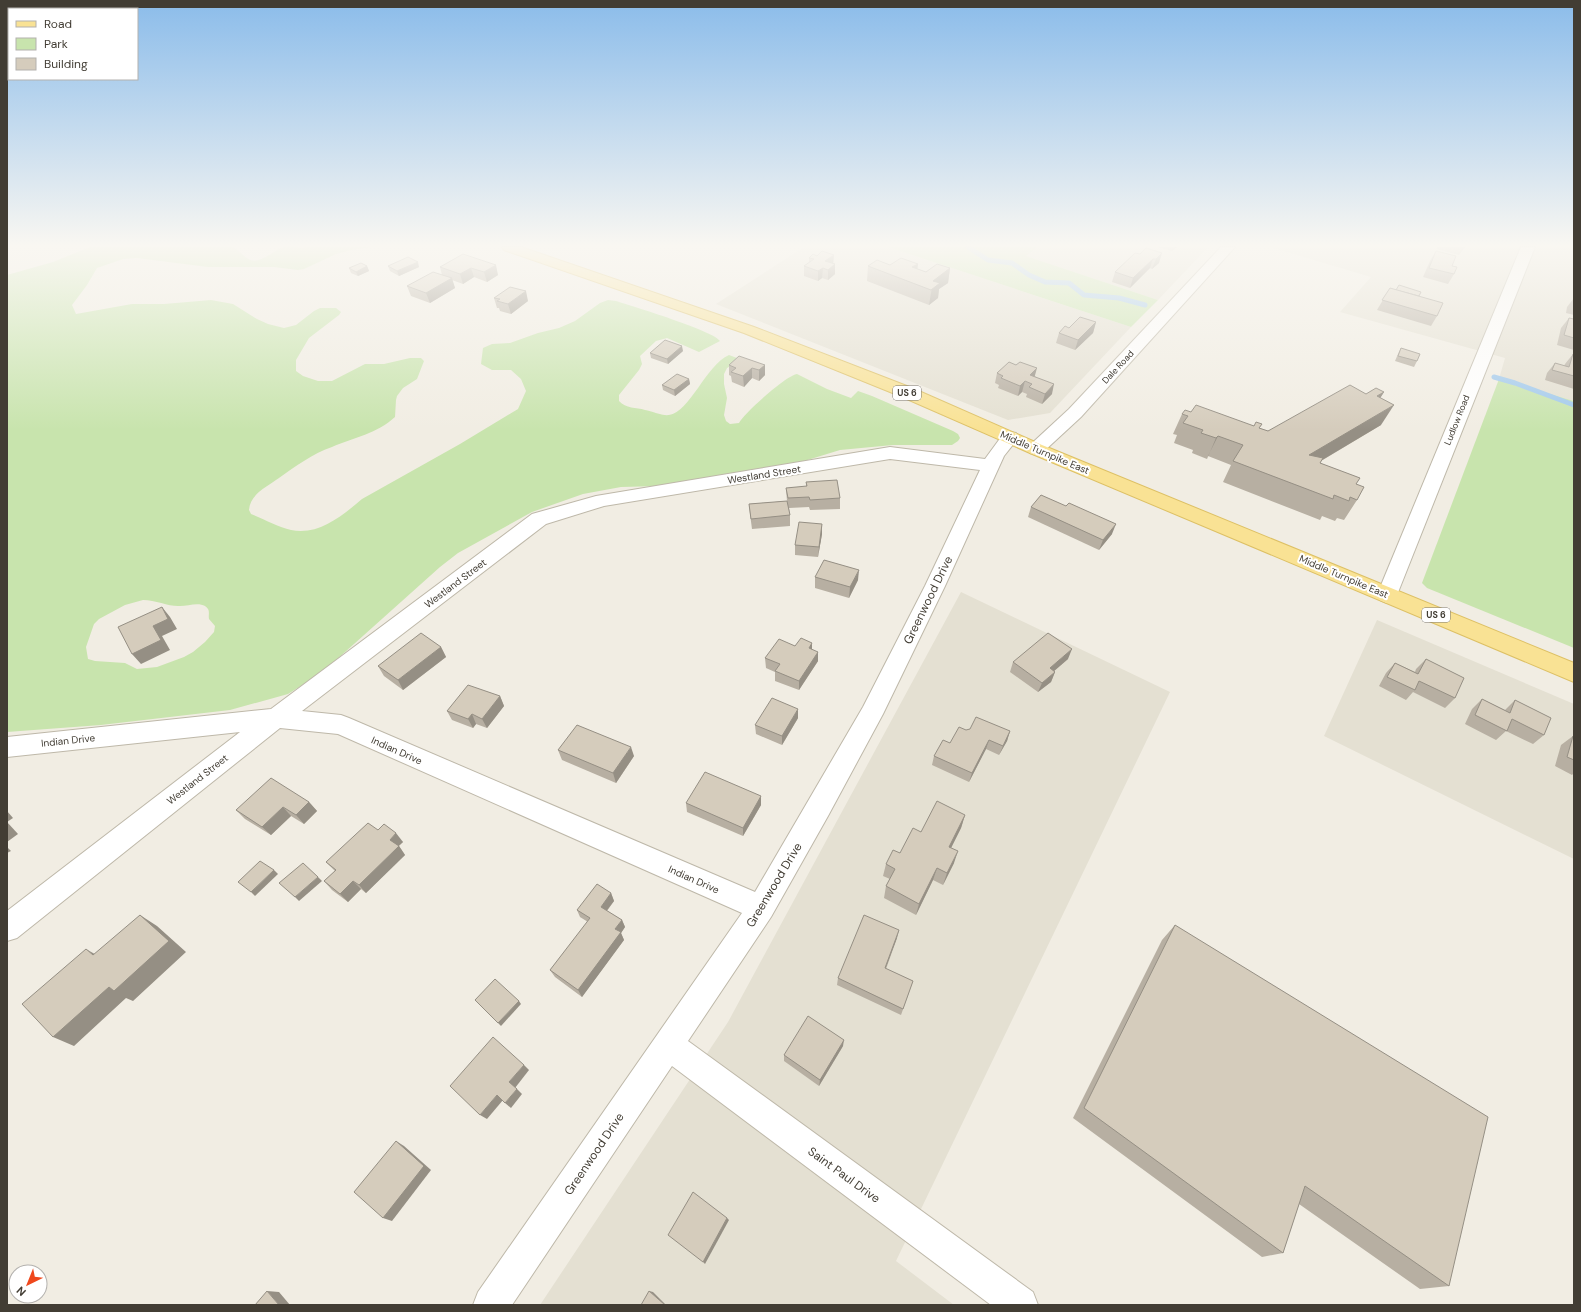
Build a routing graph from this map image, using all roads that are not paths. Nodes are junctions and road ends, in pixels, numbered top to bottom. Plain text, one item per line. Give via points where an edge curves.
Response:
1 (686, 308) edge
2 (1172, 308) edge
3 (1503, 308) edge
4 (1010, 438) junction
5 (1036, 448) junction
6 (991, 466) junction
7 (1387, 595) junction
8 (1574, 673) edge
9 (278, 718) junction
10 (7, 747) edge
11 (761, 908) junction
12 (7, 928) edge
13 (669, 1046) junction
14 (491, 1305) edge
15 (1020, 1305) edge

1 - 4 main road, Middle Turnpike East / US 6 via 749,330 906,392
2 - 5 street, Dale Road via 1076,413
3 - 7 street, Ludlow Road
4 - 5 main road, Middle Turnpike East / US 6
4 - 6 street, Greenwood Drive via 996,455
5 - 7 main road, Middle Turnpike East / US 6
6 - 9 street, Westland Street via 890,453 603,500 539,518
6 - 11 street, Greenwood Drive via 871,714
7 - 8 main road, Middle Turnpike East / US 6
9 - 10 street, Indian Drive
9 - 11 street, Indian Drive via 341,725
9 - 12 street, Westland Street
11 - 13 street, Greenwood Drive
13 - 14 street, Greenwood Drive
13 - 15 street, Saint Paul Drive

